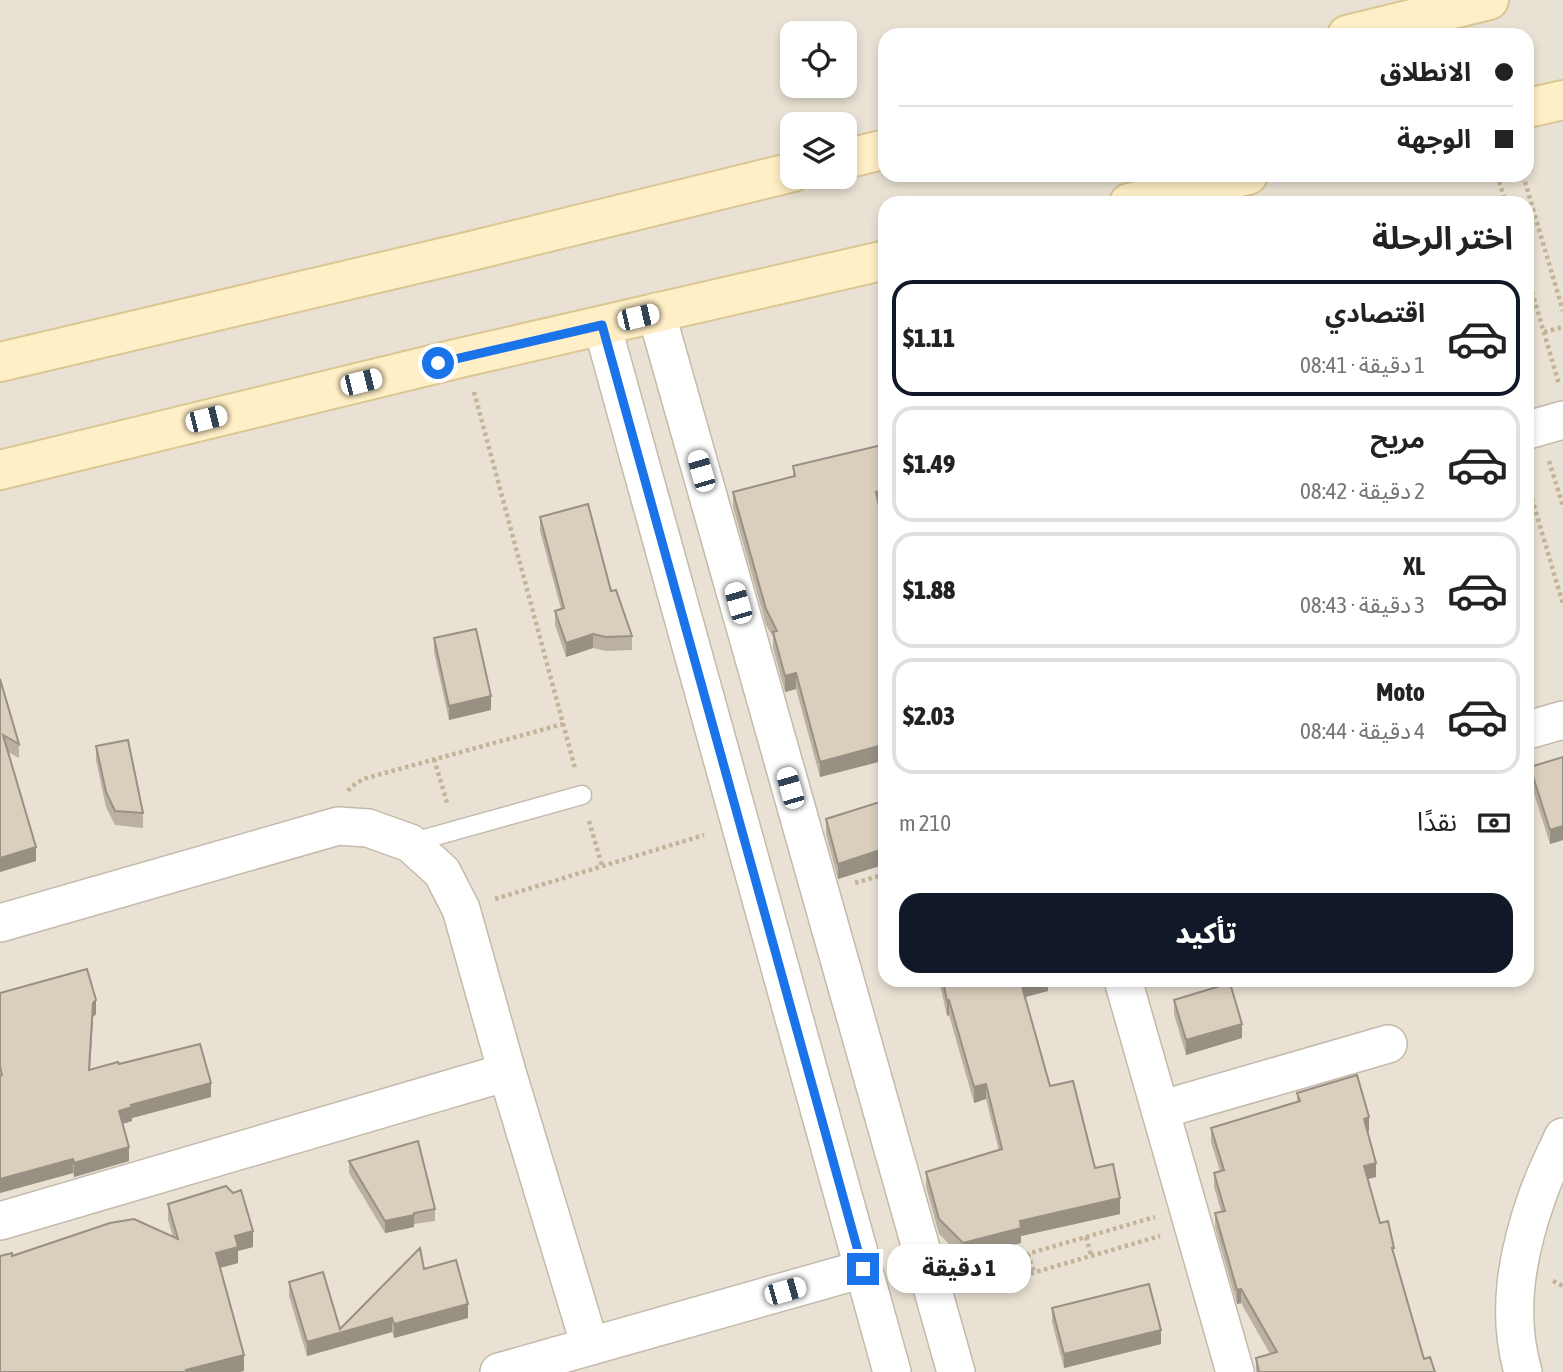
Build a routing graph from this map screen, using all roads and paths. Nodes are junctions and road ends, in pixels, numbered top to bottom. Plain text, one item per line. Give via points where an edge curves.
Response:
1 (1489, 0) edge
2 (1375, 28) edge
3 (1563, 100) edge
4 (1534, 107) edge
5 (878, 151) edge
6 (857, 156) edge
7 (780, 175) edge
8 (1218, 182) edge
9 (1159, 196) edge
10 (1534, 212) edge
11 (878, 262) edge
12 (1534, 298) edge
13 (1563, 311) edge
14 (656, 312) junction
15 (602, 325) junction
16 (1563, 327) edge
17 (1544, 332) junction
18 (464, 357) junction
19 (0, 362) edge
20 (1563, 396) edge
21 (1543, 425) edge
22 (0, 470) edge
23 (1534, 505) edge
24 (1563, 506) edge
25 (1563, 604) edge
26 (1563, 720) edge
27 (563, 724) junction
28 (1534, 728) edge
29 (434, 760) junction
30 (582, 795) junction
31 (740, 824) junction
32 (338, 825) junction
33 (455, 830) junction
34 (410, 843) junction
35 (602, 866) junction
36 (461, 909) junction
37 (0, 923) edge
38 (1125, 987) edge
39 (1388, 1044) dead end
40 (507, 1072) junction
41 (1160, 1110) junction
42 (1563, 1137) edge
43 (1191, 1217) junction
44 (0, 1221) edge
45 (1086, 1237) junction
46 (1028, 1254) junction
47 (1091, 1255) junction
48 (863, 1269) junction
49 (1034, 1272) junction
50 (933, 1291) junction
51 (590, 1346) junction
52 (499, 1372) edge
53 (892, 1372) edge
54 (956, 1372) edge
55 (1235, 1372) edge
56 (1523, 1372) edge

1 - 2 street
3 - 4 street
5 - 6 street
7 - 19 street
8 - 9 street
10 - 13 path
11 - 14 street
12 - 17 path
14 - 15 street
14 - 50 street
15 - 18 street
15 - 31 street
16 - 17 path
17 - 20 path
18 - 22 street
18 - 27 path
21 - 24 path
23 - 25 path
26 - 28 street
27 - 29 path
27 - 30 path
29 - 32 path via 363,779 351,787 338,812
29 - 33 path
30 - 33 lane
30 - 35 path
31 - 35 path
31 - 48 street
32 - 34 street via 368,828
32 - 37 street
33 - 34 lane
34 - 36 street via 442,872
35 - 36 path
36 - 40 street
38 - 41 street
39 - 41 street
40 - 44 street
40 - 51 street
41 - 43 street
42 - 56 street via 1537,1196 1518,1264 1513,1307
43 - 45 path
43 - 47 path
43 - 55 street
45 - 46 path
45 - 47 path
46 - 49 path
46 - 50 path
47 - 49 path
48 - 51 street
48 - 53 street
49 - 50 path
50 - 54 street
51 - 52 street

